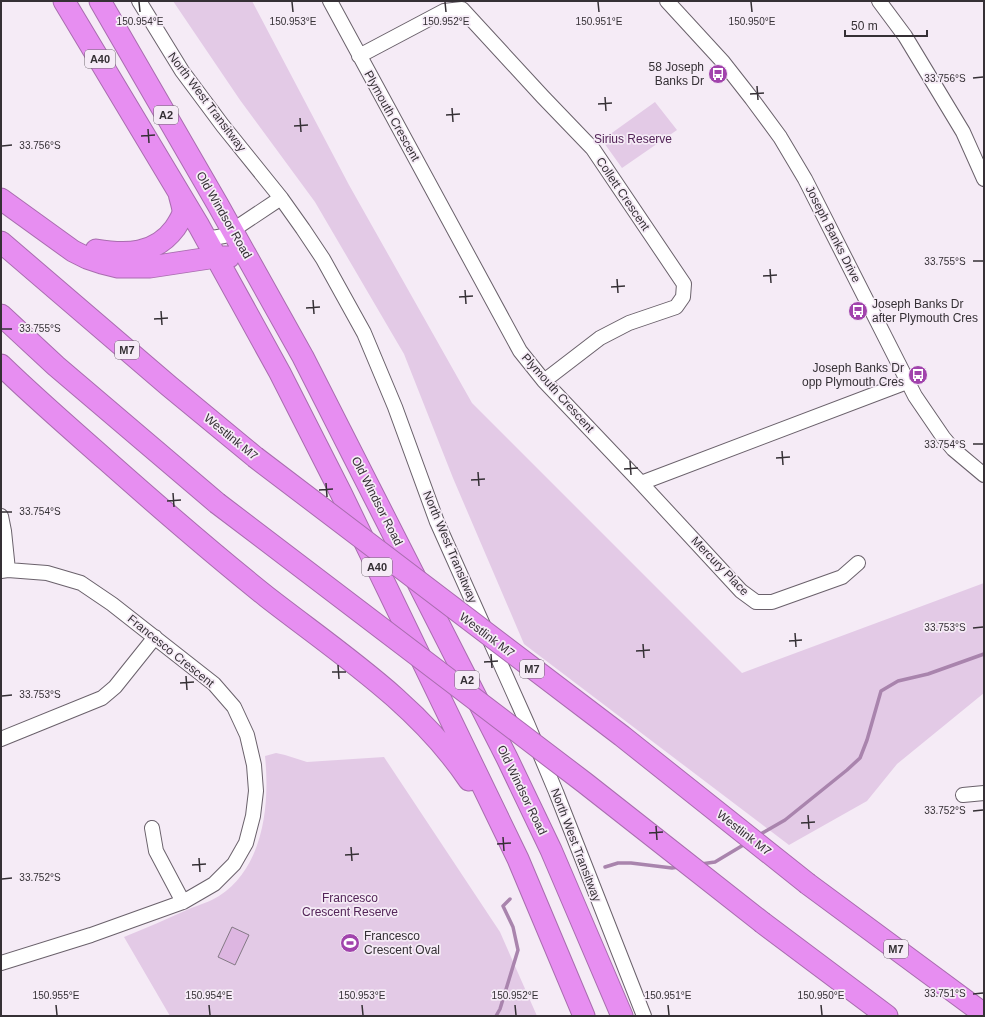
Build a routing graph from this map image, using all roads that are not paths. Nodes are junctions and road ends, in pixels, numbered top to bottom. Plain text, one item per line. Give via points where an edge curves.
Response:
1 (64, 1) edge
2 (100, 1) edge
3 (139, 1) edge
4 (330, 1) edge
5 (667, 1) edge
6 (878, 1) edge
7 (359, 56) junction
8 (984, 179) edge
9 (177, 189) junction
10 (1, 198) edge
11 (281, 198) junction
12 (232, 230) junction
13 (205, 236) junction
14 (1, 242) edge
15 (216, 257) junction
16 (264, 286) junction
17 (1, 315) edge
18 (1, 365) edge
19 (544, 381) junction
20 (907, 382) junction
21 (984, 475) edge
22 (641, 483) junction
23 (1, 516) edge
24 (858, 563) dead end
25 (4, 570) edge
26 (155, 637) junction
27 (1, 739) edge
28 (984, 793) edge
29 (963, 795) dead end
30 (152, 828) dead end
31 (518, 859) junction
32 (183, 902) junction
33 (1, 963) edge
34 (984, 1014) edge
35 (584, 1016) edge
36 (622, 1016) edge
37 (644, 1016) edge
38 (887, 1016) edge

1 - 9 highway, A40
2 - 12 highway, Old Windsor Road / A2
3 - 11 street, North West Transitway via 182,71
4 - 7 street, Plymouth Crescent
5 - 20 street, Joseph Banks Drive via 738,80 792,156
6 - 8 street via 905,36 963,132
7 - 19 street, Plymouth Crescent via 520,351
7 - 19 street, Collett Crescent via 444,11 462,9 593,149 684,284 683,297 676,307 629,324 600,338
9 - 10 highway via 183,208 178,224 157,245 132,252 93,249 70,241
9 - 13 highway, A40
10 - 15 highway via 73,251 102,263 150,267
11 - 12 street
11 - 37 street, North West Transitway via 323,259 357,319 379,366 437,522 556,792
12 - 13 street via 224,236
12 - 16 highway, Old Windsor Road / A2
13 - 15 highway, A40
14 - 34 highway, Westlink M7 / M7, bridge via 255,457 622,736 808,884
15 - 16 highway via 238,257
15 - 31 highway, A40 via 280,373 341,493
16 - 36 highway, Old Windsor Road / A2 via 304,357 507,758 551,850
17 - 38 highway, bridge via 56,366 217,503
18 - 31 highway via 156,504 408,709 438,739 461,768
19 - 22 street, Plymouth Crescent
20 - 21 street, Joseph Banks Drive via 943,437 953,449
20 - 22 street
22 - 24 street, Mercury Place via 740,591 756,602 772,602 842,577
23 - 25 street via 4,531
25 - 26 street, Francesco Crescent via 48,573 81,583
26 - 27 street via 115,687 102,698
26 - 32 street, Francesco Crescent via 214,684 234,707 247,735 254,765 256,791 246,843 234,864 214,884
28 - 29 street
30 - 32 street via 156,851
31 - 35 highway
32 - 33 street, Francesco Crescent via 91,935

